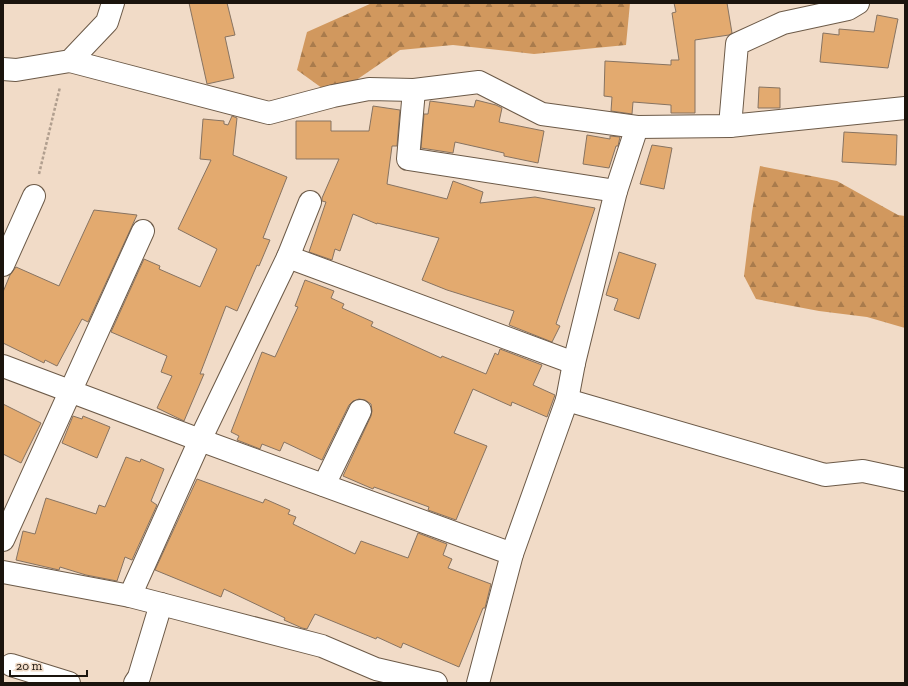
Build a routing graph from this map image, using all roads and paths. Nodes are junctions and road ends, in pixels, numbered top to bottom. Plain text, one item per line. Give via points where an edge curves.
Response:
1 (113, 3) edge
2 (850, 5) edge
3 (70, 61) junction
4 (3, 69) edge
5 (414, 90) junction
6 (905, 108) edge
7 (730, 126) junction
8 (637, 127) junction
9 (616, 191) junction
10 (34, 196) joint
11 (310, 202) dead end
12 (143, 232) dead end
13 (288, 257) junction
14 (3, 265) edge
15 (574, 363) junction
16 (3, 366) edge
17 (71, 392) junction
18 (567, 400) junction
19 (360, 411) dead end
20 (200, 440) junction
21 (905, 480) edge
22 (324, 485) junction
23 (3, 540) edge
24 (512, 554) junction
25 (3, 572) edge
26 (130, 596) junction
27 (161, 604) junction
28 (11, 665) dead end
29 (69, 683) edge
30 (135, 683) edge
31 (436, 683) edge
32 (478, 683) edge

1 - 3 street via 106,22
2 - 7 street via 783,23 737,44
3 - 4 street via 16,70
3 - 5 street via 270,113 369,89
3 - 10 path via 63,72
5 - 8 street via 479,82 542,114
5 - 9 street via 408,159
6 - 7 street
7 - 8 street
8 - 9 street
9 - 15 street
10 - 14 street
11 - 13 street
12 - 17 street
13 - 15 street
13 - 20 street
15 - 18 street
16 - 17 street
17 - 20 street
17 - 23 street
18 - 21 street via 825,475 862,471
18 - 24 street
19 - 22 street
20 - 22 street
20 - 26 street
22 - 24 street
24 - 32 street
25 - 26 street
26 - 27 street
27 - 30 street
27 - 31 street via 322,646 376,669
28 - 29 street

